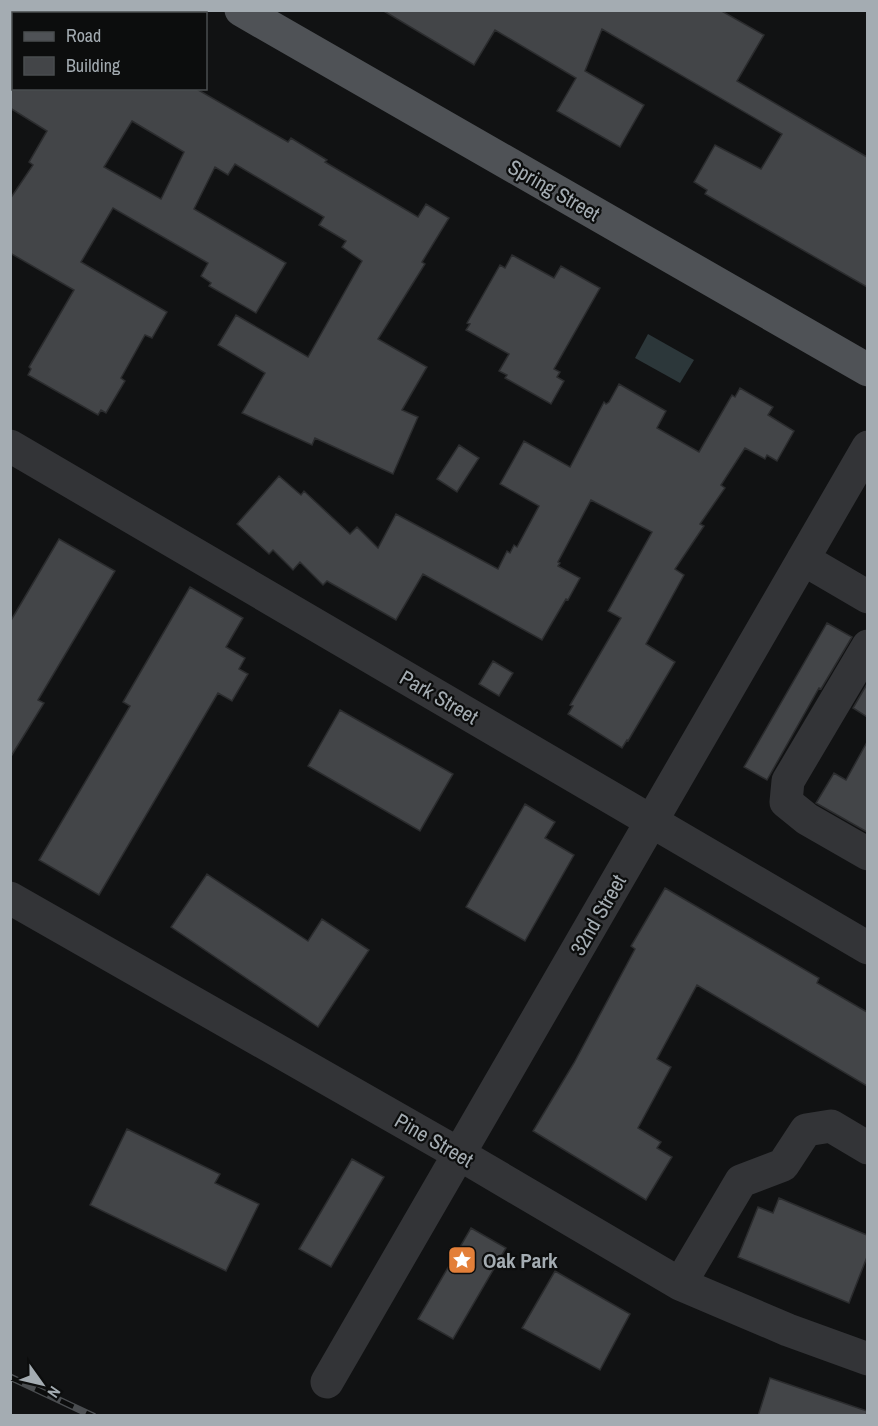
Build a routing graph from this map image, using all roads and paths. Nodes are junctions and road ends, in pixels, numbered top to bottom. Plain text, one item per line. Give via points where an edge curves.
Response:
1 (241, 10) edge
2 (867, 370) edge
3 (10, 446) edge
4 (867, 447) edge
5 (803, 559) junction
6 (867, 597) edge
7 (867, 646) edge
8 (652, 822) junction
9 (867, 854) edge
10 (10, 898) edge
11 (867, 948) edge
12 (867, 1148) edge
13 (459, 1154) junction
14 (680, 1284) junction
15 (867, 1359) edge
16 (327, 1382) dead end

1 - 2 main road, Spring Street
3 - 8 street, Park Street
4 - 5 street, 32nd Street
5 - 6 street
5 - 8 street, 32nd Street
7 - 9 street via 788,781 786,802
8 - 11 street, Park Street
8 - 13 street, 32nd Street
10 - 13 street, Pine Street
12 - 14 street via 831,1126 806,1130 783,1165 741,1181
13 - 14 street, Pine Street
13 - 16 street, 32nd Street
14 - 15 street, Pine Street

